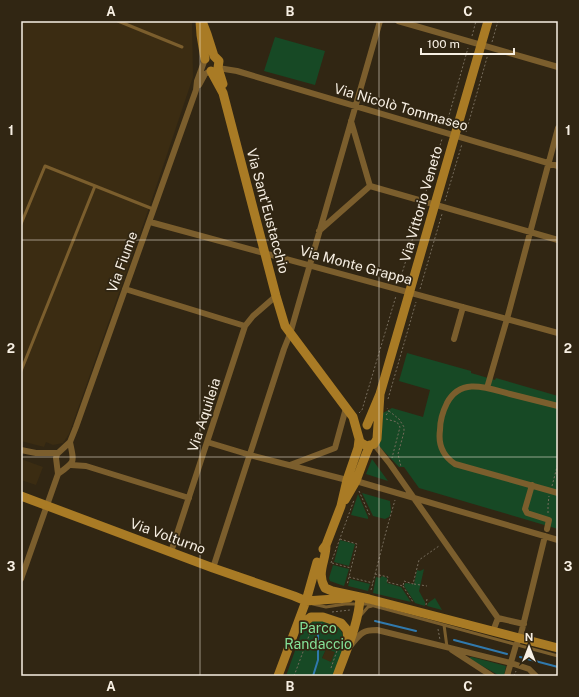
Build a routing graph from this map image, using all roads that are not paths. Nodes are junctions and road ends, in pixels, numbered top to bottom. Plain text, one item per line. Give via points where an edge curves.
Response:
1 (118, 21) edge
2 (201, 21) edge
3 (380, 21) edge
4 (398, 21) edge
5 (488, 21) edge
6 (410, 23) edge
7 (486, 46) junction
8 (182, 47) dead end
9 (204, 60) junction
10 (214, 65) junction
11 (558, 67) edge
12 (196, 90) junction
13 (356, 106) junction
14 (351, 121) junction
15 (558, 128) edge
16 (460, 137) junction
17 (549, 163) junction
18 (558, 166) edge
19 (95, 186) junction
20 (370, 186) junction
21 (439, 206) junction
22 (154, 209) junction
23 (150, 222) junction
24 (21, 224) edge
25 (319, 231) junction
26 (530, 232) junction
27 (558, 240) edge
28 (266, 253) junction
29 (310, 266) junction
30 (125, 289) junction
31 (414, 294) junction
32 (276, 296) junction
33 (463, 307) junction
34 (506, 319) junction
35 (245, 326) junction
36 (558, 333) edge
37 (290, 334) junction
38 (454, 339) dead end
39 (21, 368) edge
40 (486, 388) junction
41 (380, 394) junction
42 (558, 406) edge
43 (346, 408) junction
44 (353, 417) junction
45 (366, 425) junction
46 (377, 432) junction
47 (358, 437) junction
48 (70, 442) junction
49 (207, 442) junction
50 (372, 445) junction
51 (21, 450) edge
52 (59, 452) junction
53 (42, 453) junction
54 (72, 455) junction
55 (250, 455) junction
56 (57, 462) junction
57 (290, 465) junction
58 (70, 466) junction
59 (86, 466) junction
60 (58, 474) junction
61 (354, 484) junction
62 (532, 485) junction
63 (558, 493) edge
64 (21, 496) edge
65 (189, 498) junction
66 (414, 499) junction
67 (47, 506) junction
68 (547, 529) dead end
69 (545, 536) junction
70 (558, 540) edge
71 (326, 545) junction
72 (171, 552) junction
73 (213, 568) junction
74 (22, 575) edge
75 (306, 601) junction
76 (358, 602) junction
77 (374, 606) junction
78 (498, 618) junction
79 (356, 620) junction
80 (524, 624) junction
81 (444, 625) junction
82 (296, 628) junction
83 (493, 631) junction
84 (518, 641) junction
85 (345, 645) junction
86 (447, 647) junction
87 (558, 648) edge
88 (558, 656) edge
89 (511, 663) junction
90 (334, 673) edge
91 (278, 676) edge
92 (492, 676) edge
93 (507, 676) edge
94 (536, 676) edge

1 - 8 lane
2 - 9 street, Via Sant'Eustacchio
2 - 10 street, Via Sant'Eustacchio via 208,34
3 - 13 street
4 - 6 street
5 - 7 street, Via Vittorio Veneto
6 - 7 street
7 - 11 street
7 - 16 street, Via Vittorio Veneto
9 - 10 street via 210,56
9 - 12 street, Via Fiume
10 - 12 street, Via Fiume via 205,74
10 - 13 street, Via Nicolò Tommaseo
10 - 28 street, Via Sant'Eustacchio via 222,80 223,93
12 - 22 street, Via Fiume
13 - 14 street
13 - 16 street, Via Nicolò Tommaseo
14 - 20 street
14 - 25 street
15 - 17 street
16 - 17 street, Via Nicolò Tommaseo
16 - 21 street, Via Vittorio Veneto
17 - 18 street, Via Nicolò Tommaseo
17 - 26 street
19 - 22 lane
19 - 24 lane via 44,166
19 - 39 lane
20 - 21 street
20 - 25 street
21 - 26 street
21 - 31 street, Via Vittorio Veneto
22 - 23 street, Via Fiume
23 - 28 street, Via Monte Grappa
23 - 30 street, Via Fiume
25 - 29 street
26 - 27 street
26 - 34 street
28 - 29 street, Via Monte Grappa
28 - 32 street, Via Sant'Eustacchio
29 - 31 street, Via Monte Grappa
29 - 37 street
30 - 35 street
30 - 48 street, Via Fiume
31 - 33 street, Via Monte Grappa
31 - 41 street, Via Vittorio Veneto
32 - 35 street, Via Aquileia via 252,316
32 - 37 street, Via Sant'Eustacchio
33 - 34 street, Via Monte Grappa
33 - 38 street
34 - 36 street, Via Monte Grappa
34 - 40 street
35 - 49 street, Via Aquileia
37 - 43 street, Via Sant'Eustacchio
37 - 55 street
40 - 42 street
40 - 62 street via 462,388 448,402 442,415 439,432 444,454 455,464
41 - 45 street, Via Vittorio Veneto
41 - 46 street, Via Vittorio Veneto
43 - 44 street, Via Sant'Eustacchio
43 - 57 street via 335,448
44 - 45 street
44 - 47 street
45 - 46 street via 374,427
45 - 47 street via 360,429
46 - 50 street via 377,439
47 - 50 street via 364,445
47 - 61 street
48 - 52 street, Via Fiume
48 - 54 street, Via Fiume
49 - 55 street
49 - 65 street, Via Aquileia
50 - 61 street
50 - 66 street via 390,464
51 - 53 street
52 - 53 street
52 - 54 street via 66,450
52 - 56 street
53 - 56 street
54 - 58 street via 73,461
54 - 59 street
55 - 57 street
55 - 73 street
56 - 58 street via 61,467
56 - 60 street
57 - 61 street
58 - 59 street
58 - 60 street
59 - 65 street
60 - 67 street
61 - 66 street
61 - 71 street via 341,506
62 - 63 street
62 - 68 street via 525,510 549,520
64 - 67 street, Via Volturno
65 - 72 street, Via Aquileia
66 - 69 street
66 - 78 street
67 - 72 street, Via Volturno
67 - 74 street
69 - 70 street
69 - 80 street
71 - 75 street via 321,552
71 - 76 street via 321,572 325,588
72 - 73 street, Via Volturno
73 - 75 street, Via Volturno
75 - 76 street via 348,599
75 - 82 street
76 - 77 lane
76 - 79 street
76 - 83 street
77 - 79 lane via 368,607
77 - 81 lane
78 - 80 street
78 - 83 street
79 - 85 street
80 - 84 street
81 - 84 lane
81 - 86 lane
82 - 85 street via 312,617 323,617 341,623 346,630
82 - 91 street
83 - 84 street
84 - 87 street
84 - 88 lane
84 - 89 street
85 - 86 street via 368,630 377,630
85 - 90 street
86 - 89 street
86 - 92 street
89 - 93 street
89 - 94 street via 529,669

